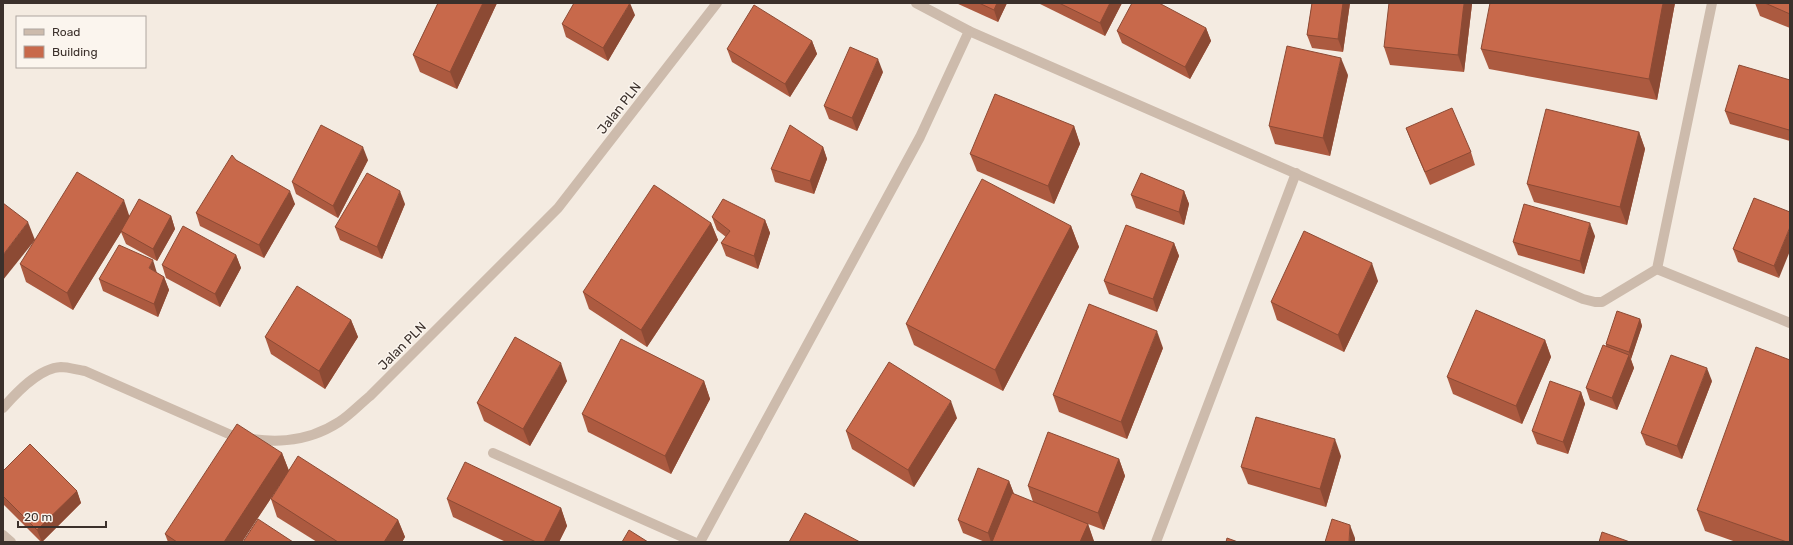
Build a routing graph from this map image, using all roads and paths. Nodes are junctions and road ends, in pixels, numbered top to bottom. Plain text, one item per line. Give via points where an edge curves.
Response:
1 (717, 3) edge
2 (916, 3) edge
3 (1712, 3) edge
4 (968, 30) junction
5 (1296, 173) junction
6 (1657, 269) junction
7 (1790, 324) edge
8 (3, 408) edge
9 (493, 453) dead end
10 (3, 535) edge
11 (11, 542) edge
12 (694, 542) edge
13 (700, 542) edge
14 (1156, 542) edge

1 - 8 street, Jalan PLN via 558,208 370,396 339,422 316,434 281,442 252,440 231,435 85,371 60,367 37,375
2 - 4 street
3 - 6 street
4 - 5 street
4 - 13 street via 920,138
5 - 6 street via 1595,302 1602,302
5 - 14 street
6 - 7 street
9 - 12 street
10 - 11 street

